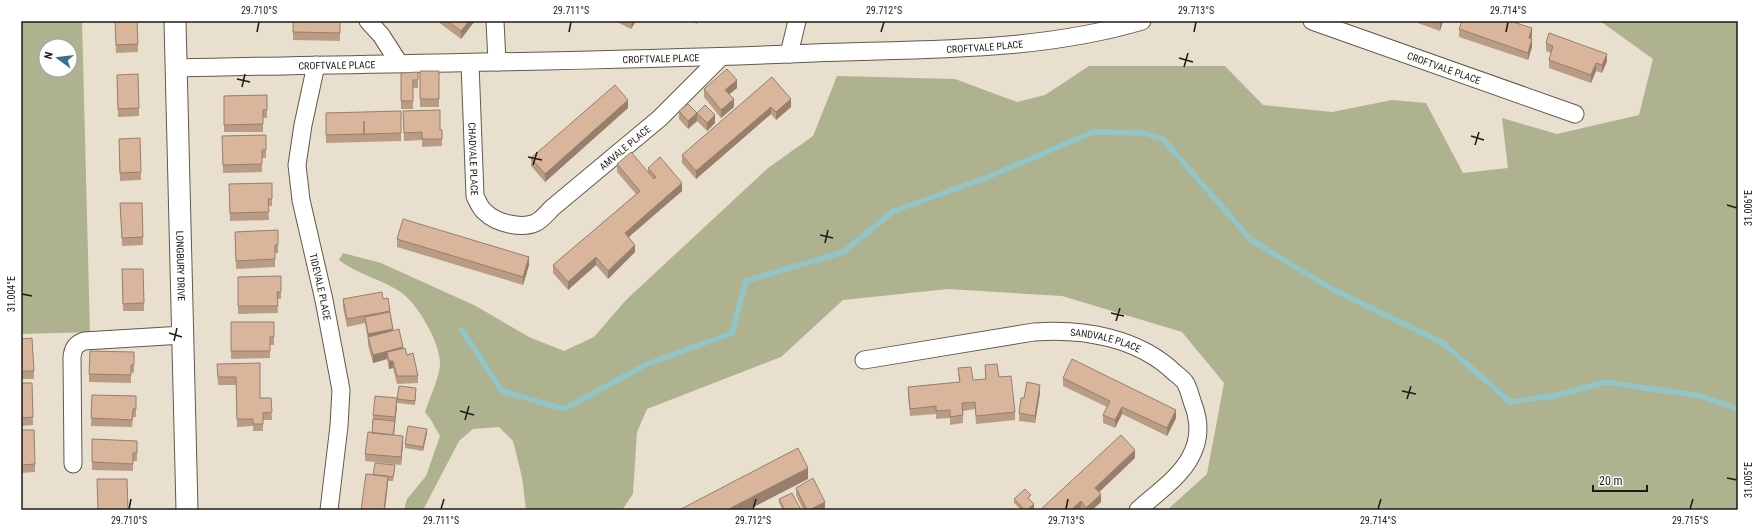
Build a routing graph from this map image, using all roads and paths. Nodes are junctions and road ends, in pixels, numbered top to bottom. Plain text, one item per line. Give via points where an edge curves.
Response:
1 (176, 21) edge
2 (368, 21) edge
3 (495, 21) edge
4 (797, 21) edge
5 (1142, 21) edge
6 (1312, 21) edge
7 (789, 54) junction
8 (720, 58) junction
9 (497, 62) junction
10 (399, 63) junction
11 (470, 63) junction
12 (316, 65) junction
13 (177, 68) junction
14 (1575, 114) dead end
15 (521, 226) joint
16 (183, 335) junction
17 (864, 360) dead end
18 (72, 464) dead end
19 (187, 510) edge
20 (329, 510) edge
21 (1138, 510) edge

1 - 13 street, LONGBURY DRIVE
2 - 10 street via 381,35
3 - 9 street
4 - 7 street
5 - 7 street, CROFTVALE PLACE via 1075,37 1034,43
6 - 14 street, CROFTVALE PLACE
7 - 8 street, CROFTVALE PLACE
8 - 9 street, CROFTVALE PLACE
8 - 15 street, AMVALE PLACE via 660,118 542,218 535,223
9 - 11 street, CROFTVALE PLACE
10 - 11 street, CROFTVALE PLACE
10 - 12 street, CROFTVALE PLACE
11 - 15 street, CHADVALE PLACE via 475,196 485,213
12 - 13 street, CROFTVALE PLACE
12 - 20 street, TIDEVALE PLACE via 297,165 301,200 341,390
13 - 16 street, LONGBURY DRIVE
16 - 18 street via 78,343 72,357
16 - 19 street, LONGBURY DRIVE
17 - 21 street, SANDVALE PLACE via 1058,330 1083,332 1128,344 1148,353 1166,364 1186,384 1196,411 1199,436 1191,457 1180,472

